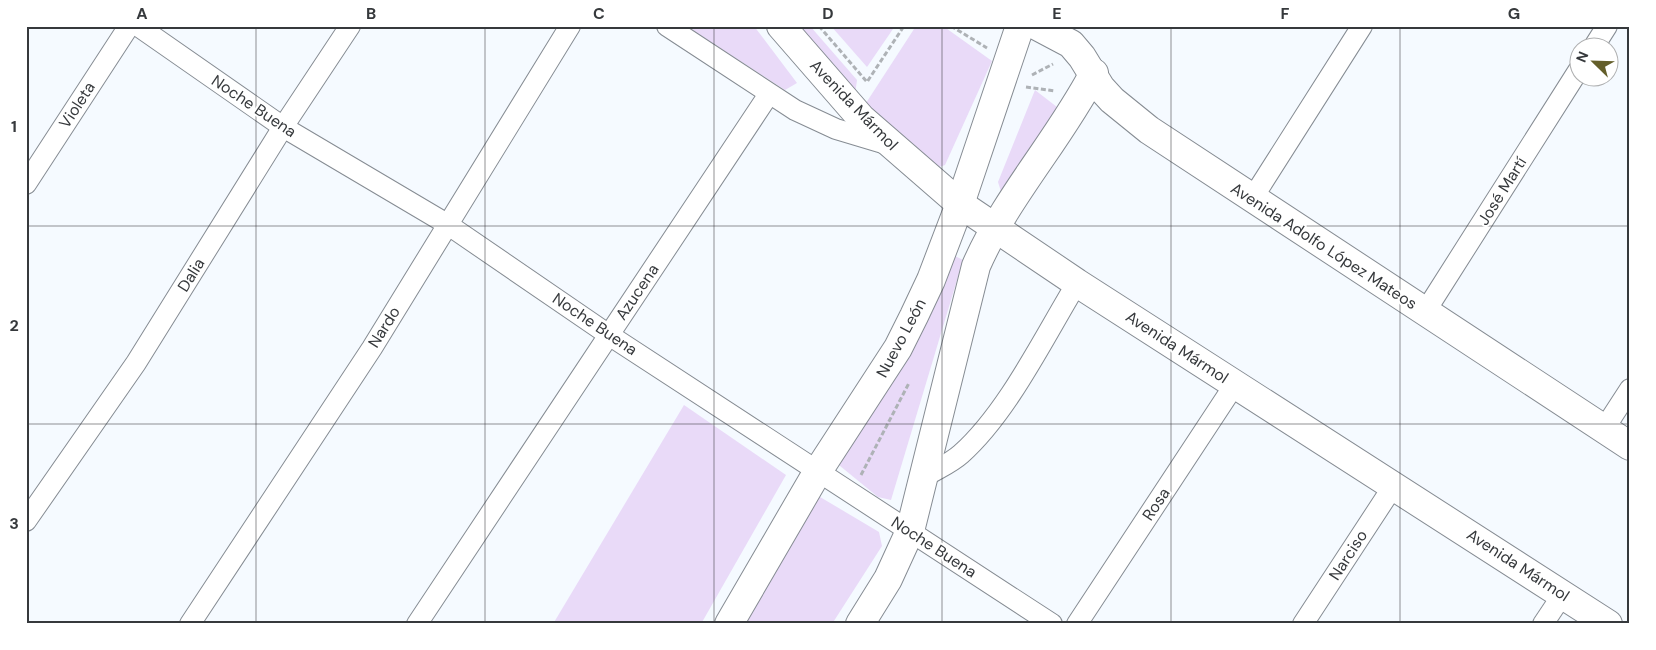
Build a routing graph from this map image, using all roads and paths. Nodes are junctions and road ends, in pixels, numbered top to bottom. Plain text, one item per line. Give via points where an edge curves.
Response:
1 (129, 26) edge
2 (138, 26) edge
3 (350, 26) edge
4 (570, 26) edge
5 (667, 26) edge
6 (781, 26) edge
7 (819, 26) edge
8 (904, 26) edge
9 (951, 26) edge
10 (1020, 26) edge
11 (1037, 26) edge
12 (1362, 26) edge
13 (1607, 26) edge
14 (1599, 38) edge
15 (994, 52) dead end
16 (1094, 73) junction
17 (1568, 87) edge
18 (769, 94) junction
19 (283, 127) junction
20 (889, 144) junction
21 (26, 184) edge
22 (1252, 199) junction
23 (960, 204) junction
24 (447, 224) junction
25 (995, 228) junction
26 (1077, 283) junction
27 (1425, 312) junction
28 (609, 334) junction
29 (1235, 384) junction
30 (1630, 389) edge
31 (1604, 429) junction
32 (1630, 446) edge
33 (818, 471) junction
34 (926, 476) junction
35 (1394, 485) junction
36 (26, 521) edge
37 (910, 531) junction
38 (1563, 594) junction
39 (190, 624) edge
40 (417, 624) edge
41 (729, 624) edge
42 (860, 624) edge
43 (1052, 624) edge
44 (1077, 624) edge
45 (1303, 624) edge
46 (1543, 624) edge
47 (1608, 624) edge

1 - 21 street, Violeta
2 - 19 street, Noche Buena
3 - 19 street, Dalia
4 - 24 street, Nardo
5 - 18 street
6 - 20 street, Avenida Mármol
7 - 8 path via 867,82
9 - 15 path
10 - 23 street, Nuevo León
11 - 16 street, Avenida Adolfo López Mateos via 1070,44
12 - 22 street
13 - 14 street
16 - 22 street, Avenida Adolfo López Mateos via 1101,88 1131,116
16 - 25 street
17 - 27 street, José Martí
18 - 20 street via 836,129
18 - 28 street, Azucena
19 - 24 street, Noche Buena
19 - 36 street, Dalia via 136,363
20 - 23 street, Avenida Mármol
22 - 27 street, Avenida Adolfo López Mateos
23 - 25 street, Avenida Mármol
23 - 33 street, Nuevo León via 931,280 898,348
24 - 28 street, Noche Buena
24 - 39 street, Nardo via 372,348
25 - 26 street, Avenida Mármol
25 - 34 street via 970,285
26 - 29 street, Avenida Mármol
26 - 34 street via 1000,410 981,435 960,456
27 - 31 street, Avenida Adolfo López Mateos
28 - 33 street, Noche Buena
28 - 40 street, Azucena
29 - 35 street, Avenida Mármol
29 - 44 street, Rosa
30 - 31 street
31 - 32 street, Avenida Adolfo López Mateos
33 - 37 street, Noche Buena
33 - 41 street, Nuevo León
34 - 37 street
35 - 38 street, Avenida Mármol
35 - 45 street, Narciso
37 - 42 street via 888,579
37 - 43 street, Noche Buena
38 - 46 street
38 - 47 street, Avenida Mármol

